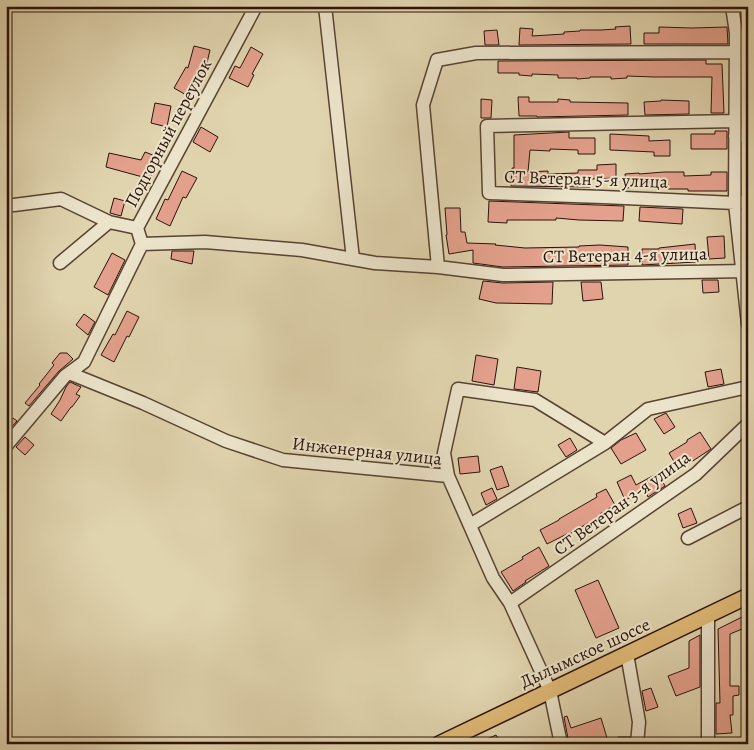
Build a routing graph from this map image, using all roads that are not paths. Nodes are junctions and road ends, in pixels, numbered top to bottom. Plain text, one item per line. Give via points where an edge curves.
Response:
1 (256, 6) edge
2 (325, 6) edge
3 (732, 6) edge
4 (742, 51) edge
5 (735, 121) junction
6 (742, 135) edge
7 (748, 201) edge
8 (735, 204) junction
9 (14, 205) dead end
10 (109, 222) junction
11 (137, 228) junction
12 (142, 244) junction
13 (353, 259) junction
14 (60, 263) dead end
15 (438, 267) junction
16 (745, 271) edge
17 (748, 324) edge
18 (68, 373) junction
19 (748, 387) edge
20 (748, 424) edge
21 (605, 443) junction
22 (6, 446) edge
23 (448, 476) junction
24 (748, 508) edge
25 (470, 524) junction
26 (688, 538) dead end
27 (748, 596) edge
28 (510, 603) junction
29 (708, 615) junction
30 (627, 654) junction
31 (550, 691) junction
32 (439, 744) edge
33 (561, 744) edge
34 (637, 744) edge
35 (708, 744) edge

1 - 11 street, Подгорный переулок
2 - 13 street
3 - 4 street
4 - 5 street
4 - 15 street via 476,52 438,60 423,105
5 - 6 street
5 - 8 street, СТ Ветеран 5-я улица via 486,126 489,193
6 - 8 street
7 - 8 street, СТ Ветеран 5-я улица
8 - 16 street
9 - 10 street via 61,199
10 - 11 street
10 - 14 street
11 - 12 street, Подгорный переулок
12 - 13 street, СТ Ветеран 4-я улица via 206,242 302,250
12 - 18 street via 84,362
13 - 15 street, СТ Ветеран 4-я улица
15 - 16 street, СТ Ветеран 4-я улица via 503,275
16 - 17 street
18 - 22 street
18 - 23 street, Инженерная улица via 143,403 226,442 283,460
19 - 21 street via 648,409
20 - 28 street, СТ Ветеран 3-я улица via 696,474
21 - 23 street via 536,400 458,389 444,453
21 - 25 street
23 - 25 street, Инженерная улица
24 - 26 street
25 - 28 street, Инженерная улица via 494,578
27 - 29 main road, Дылымское шоссе
28 - 31 street, Инженерная улица
29 - 30 main road, Дылымское шоссе
29 - 35 street
30 - 31 main road, Дылымское шоссе
30 - 34 street via 638,722
31 - 32 main road, Дылымское шоссе
31 - 33 street, Инженерная улица

